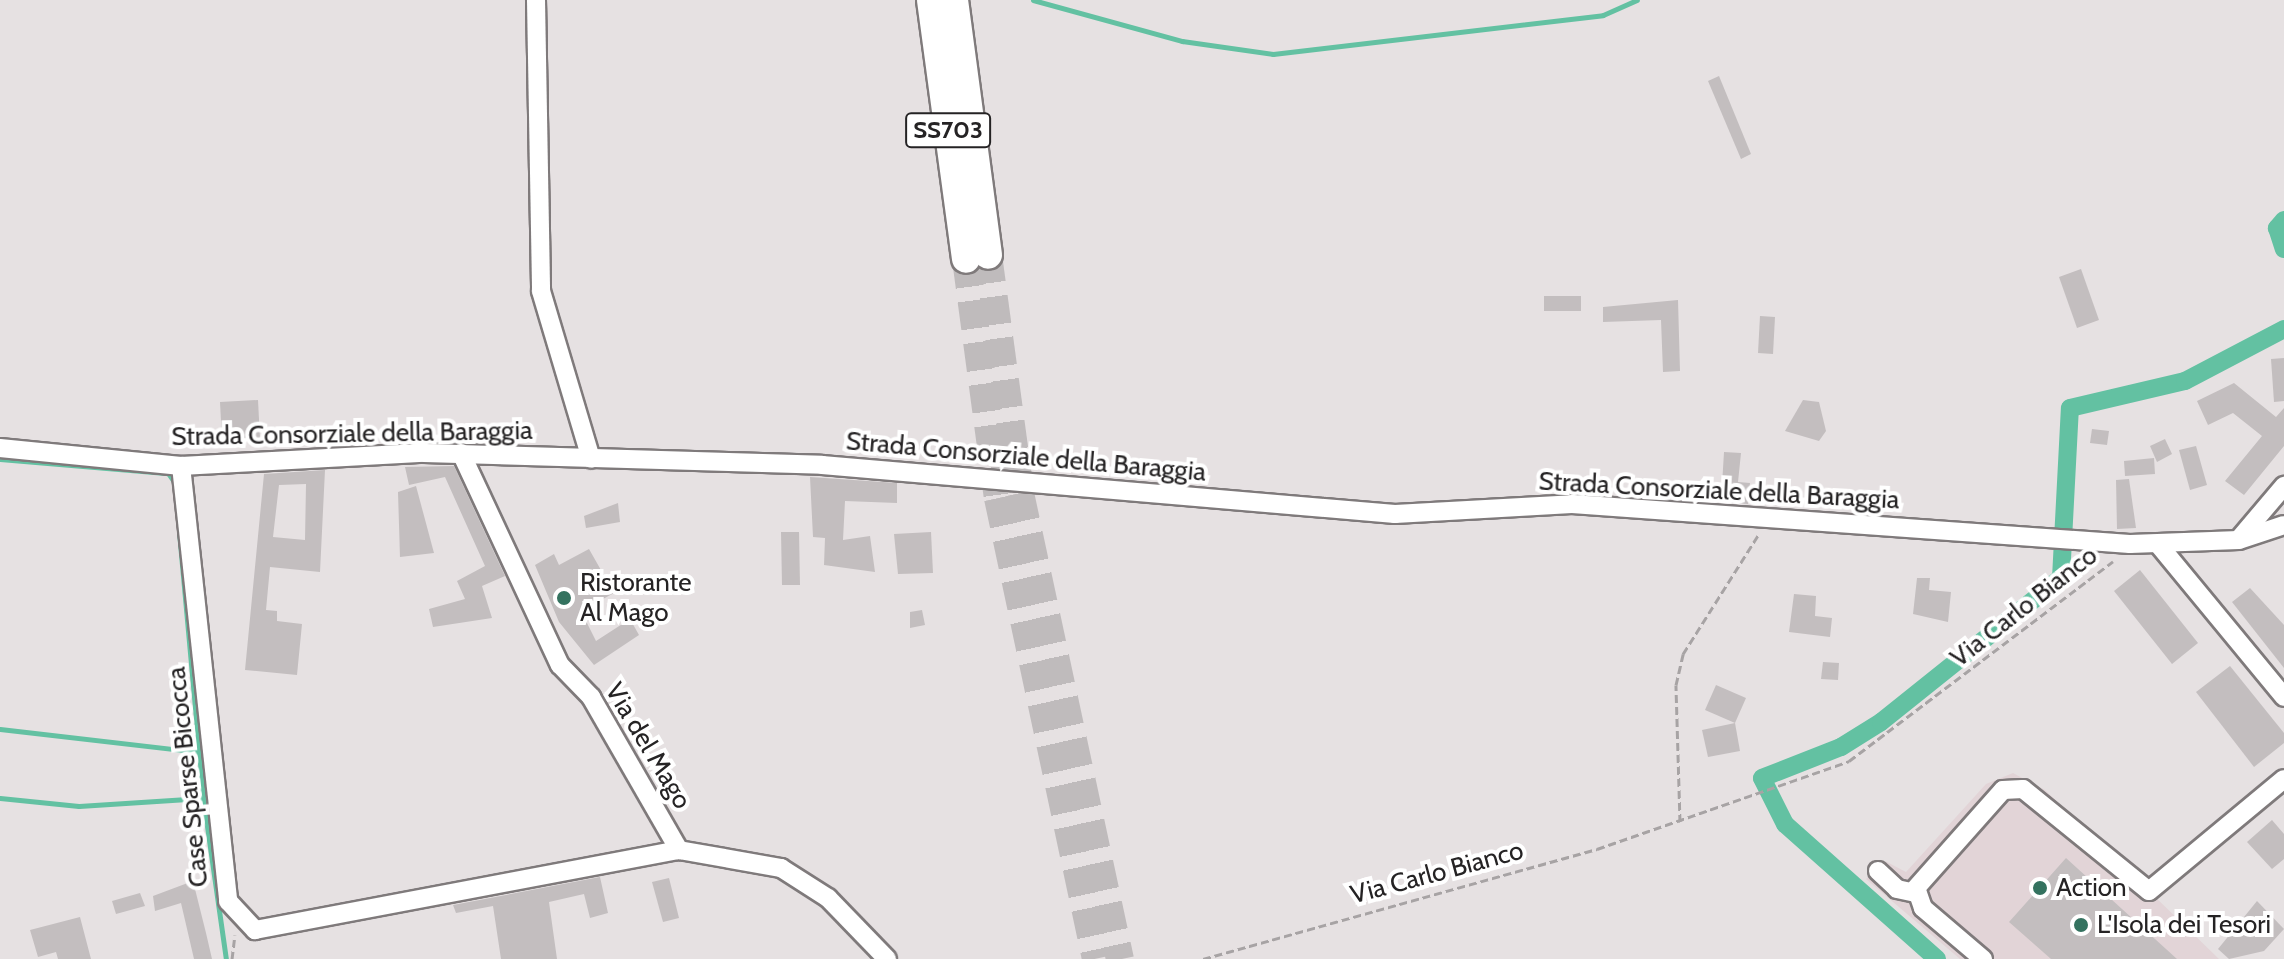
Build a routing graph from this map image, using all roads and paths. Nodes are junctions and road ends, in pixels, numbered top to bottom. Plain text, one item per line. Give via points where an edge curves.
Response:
1 (536, 0) edge
2 (931, 0) edge
3 (954, 0) edge
4 (0, 448) edge
5 (461, 453) junction
6 (591, 459) junction
7 (181, 466) junction
8 (2284, 486) edge
9 (1764, 517) junction
10 (2284, 525) edge
11 (2239, 540) junction
12 (2130, 544) junction
13 (2158, 544) junction
14 (2284, 697) edge
15 (2284, 779) edge
16 (1680, 822) junction
17 (679, 850) junction
18 (1878, 871) dead end
19 (1916, 893) junction
20 (242, 921) junction
21 (232, 959) edge
22 (887, 959) edge
23 (1203, 959) edge
24 (1983, 959) edge

1 - 6 street via 541,291
2 - 3 highway, SS703 via 977,257
4 - 7 street, Strada Consorziale della Baraggia
5 - 6 street, Strada Consorziale della Baraggia
5 - 7 street, Strada Consorziale della Baraggia
5 - 17 street, Via del Mago via 560,665 591,697
6 - 9 street, Strada Consorziale della Baraggia via 822,465 1395,514 1572,504
7 - 20 street, Case Sparse Bicocca via 228,901
8 - 11 street
9 - 12 street, Strada Consorziale della Baraggia
9 - 16 path via 1755,546 1683,654 1676,699
10 - 11 street
11 - 13 street
12 - 13 street
12 - 16 path, Via Carlo Bianco via 2068,602 1849,761
13 - 14 street
15 - 19 street via 2165,881 2140,890 2011,787 1920,879
16 - 23 path, Via Carlo Bianco
17 - 20 street via 255,930
17 - 22 street, Via del Mago via 781,868 828,898
18 - 19 street via 1897,889
19 - 24 street via 1923,908
20 - 21 path

